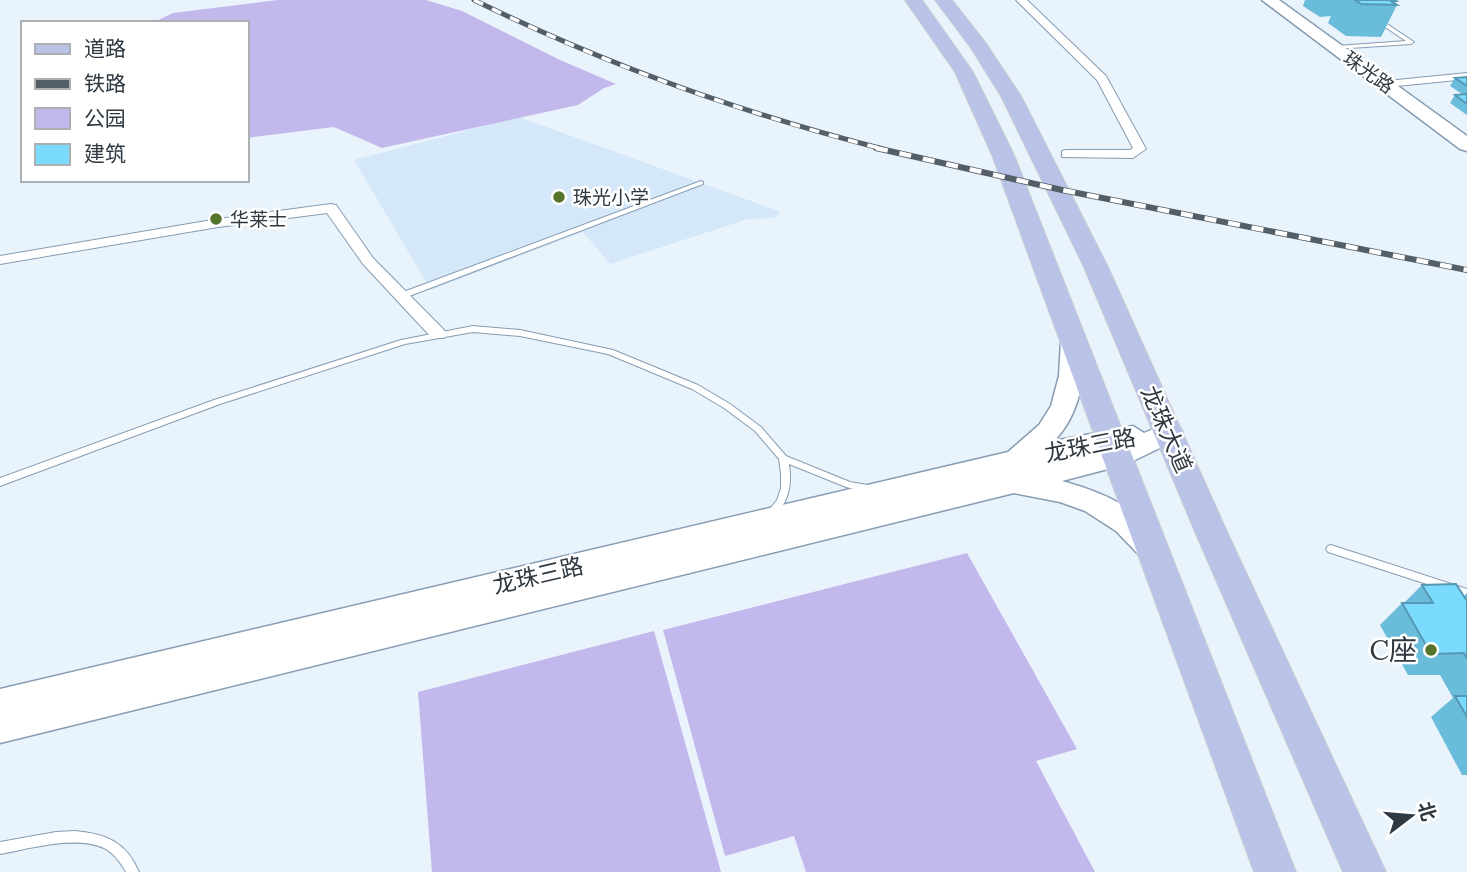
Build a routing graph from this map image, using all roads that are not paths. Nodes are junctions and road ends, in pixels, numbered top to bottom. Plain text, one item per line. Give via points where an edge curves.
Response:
1 (914, 0) edge
2 (943, 0) edge
3 (1021, 0) edge
4 (1269, 0) edge
5 (1368, 14) dead end
6 (1337, 48) junction
7 (1467, 76) edge
8 (1387, 84) junction
9 (1467, 145) edge
10 (1066, 154) dead end
11 (701, 183) dead end
12 (0, 260) edge
13 (401, 296) junction
14 (438, 334) junction
15 (1073, 339) junction
16 (1169, 432) junction
17 (1114, 448) junction
18 (783, 458) junction
19 (993, 476) junction
20 (0, 482) edge
21 (884, 491) junction
22 (764, 521) junction
23 (1331, 549) dead end
24 (1154, 553) junction
25 (1467, 593) edge
26 (0, 704) edge
27 (0, 727) edge
28 (16, 846) junction
29 (0, 848) edge
30 (0, 856) edge
31 (133, 872) edge
32 (1275, 872) edge
33 (1365, 872) edge

1 - 15 main road via 949,48 991,125
2 - 16 main road, 龙珠大道 via 979,46 1021,115 1096,267
3 - 10 street via 1102,78 1140,149 1133,154
4 - 6 main road, 珠光路
5 - 6 lane via 1411,42
6 - 8 main road, 珠光路
7 - 8 street
8 - 9 main road, 珠光路
11 - 13 lane
12 - 13 street via 331,208 368,261
13 - 14 street
14 - 18 lane via 472,329 520,333 610,352 695,387 727,406 758,429
14 - 20 lane via 217,401
15 - 17 main road
15 - 19 main road via 1071,381 1061,416 1047,435
16 - 17 main road, 龙珠三路
16 - 33 main road, 龙珠大道
17 - 19 main road, 龙珠三路
17 - 24 main road
18 - 21 lane via 849,485
18 - 22 lane via 783,499
19 - 21 main road, 龙珠三路
19 - 24 main road via 1075,495 1123,520
19 - 27 main road, 龙珠三路
21 - 22 main road, 龙珠三路
22 - 26 main road, 龙珠三路
23 - 25 lane
24 - 32 main road
28 - 29 lane
28 - 30 lane
28 - 31 lane via 79,837 106,841 123,853

